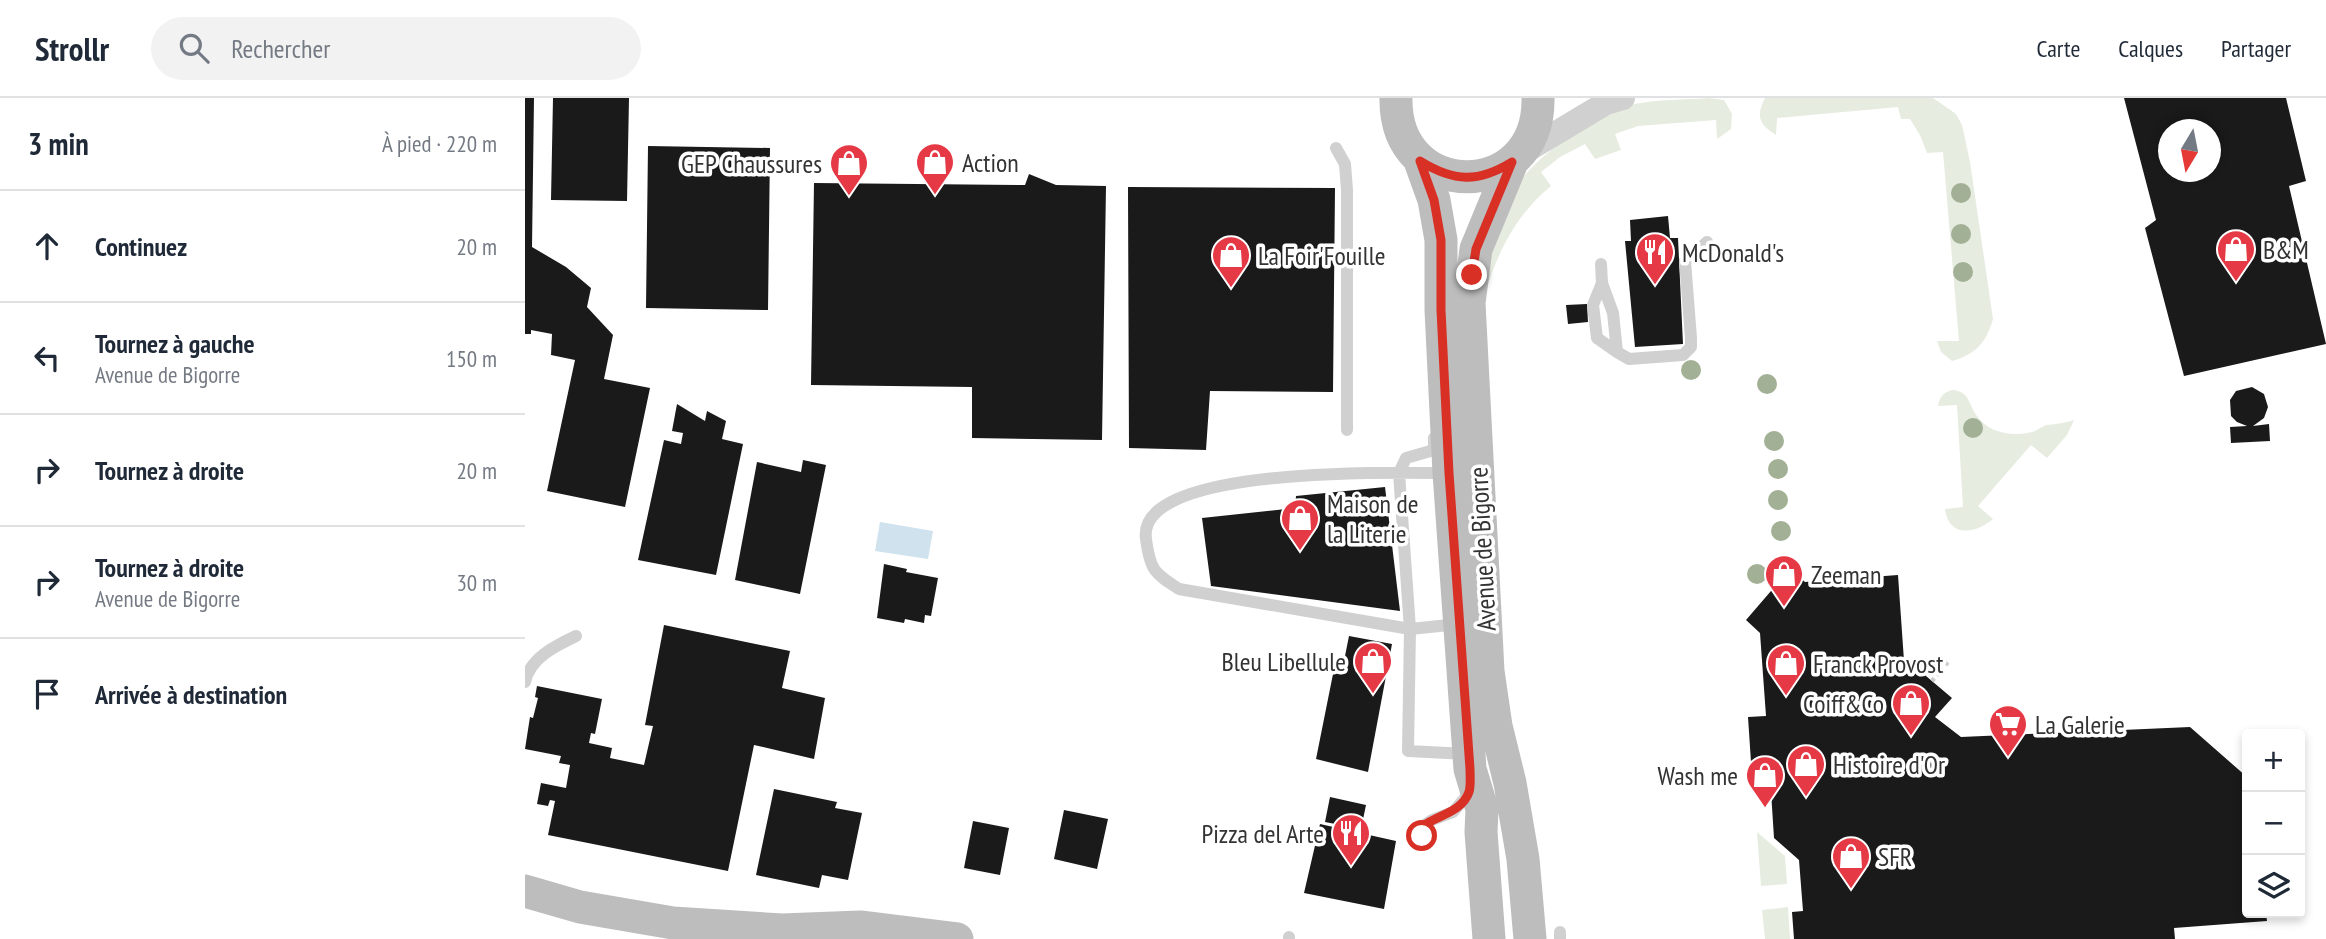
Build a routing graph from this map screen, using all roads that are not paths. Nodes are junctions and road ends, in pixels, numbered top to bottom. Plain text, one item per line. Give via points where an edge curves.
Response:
1 (1538, 98) edge
2 (1623, 98) edge
3 (1389, 103) edge
4 (1336, 148) dead end
5 (1517, 158) junction
6 (1420, 161) junction
7 (1707, 242) dead end
8 (1601, 264) dead end
9 (1602, 283) junction
10 (1441, 310) junction
11 (1617, 352) junction
12 (1433, 415) dead end
13 (1433, 429) dead end
14 (1347, 430) dead end
15 (1399, 473) junction
16 (1449, 473) junction
17 (1460, 624) junction
18 (1410, 629) junction
19 (576, 636) dead end
20 (525, 682) edge
21 (1472, 781) junction
22 (1422, 836) dead end
23 (525, 891) edge
24 (1550, 937) edge
25 (957, 939) edge
26 (1475, 939) edge
27 (1489, 939) edge
28 (1503, 939) edge

1 - 5 main road, Avenue de Bigorre via 1532,137
2 - 5 street via 1606,103
3 - 6 main road, Avenue de Bigorre via 1408,147
4 - 14 lane via 1345,164 1347,190
5 - 6 main road via 1495,173 1476,178 1437,172
5 - 24 main road, Avenue de Bigorre via 1476,249 1469,303 1488,671 1523,859
6 - 10 main road, Avenue de Bigorre via 1434,200 1441,240
7 - 11 lane via 1685,261 1691,347 1683,355 1638,360
8 - 9 lane
9 - 11 lane via 1613,313
9 - 11 lane via 1593,305 1597,338
10 - 12 lane via 1431,346
10 - 16 main road, Avenue de Bigorre
13 - 15 lane via 1434,450 1406,458
15 - 16 lane
15 - 18 lane
15 - 18 lane via 1312,474 1228,484 1176,499 1157,511 1145,533 1148,558 1156,574 1179,589
16 - 17 main road, Avenue de Bigorre
17 - 18 lane
17 - 21 main road, Avenue de Bigorre
18 - 21 lane via 1408,751
19 - 20 lane via 551,647 528,671
21 - 22 lane via 1453,812 1423,826
21 - 26 main road
21 - 27 main road, Avenue de Bigorre
21 - 28 main road via 1494,828
23 - 25 main road via 580,907 673,923 782,930 860,927

